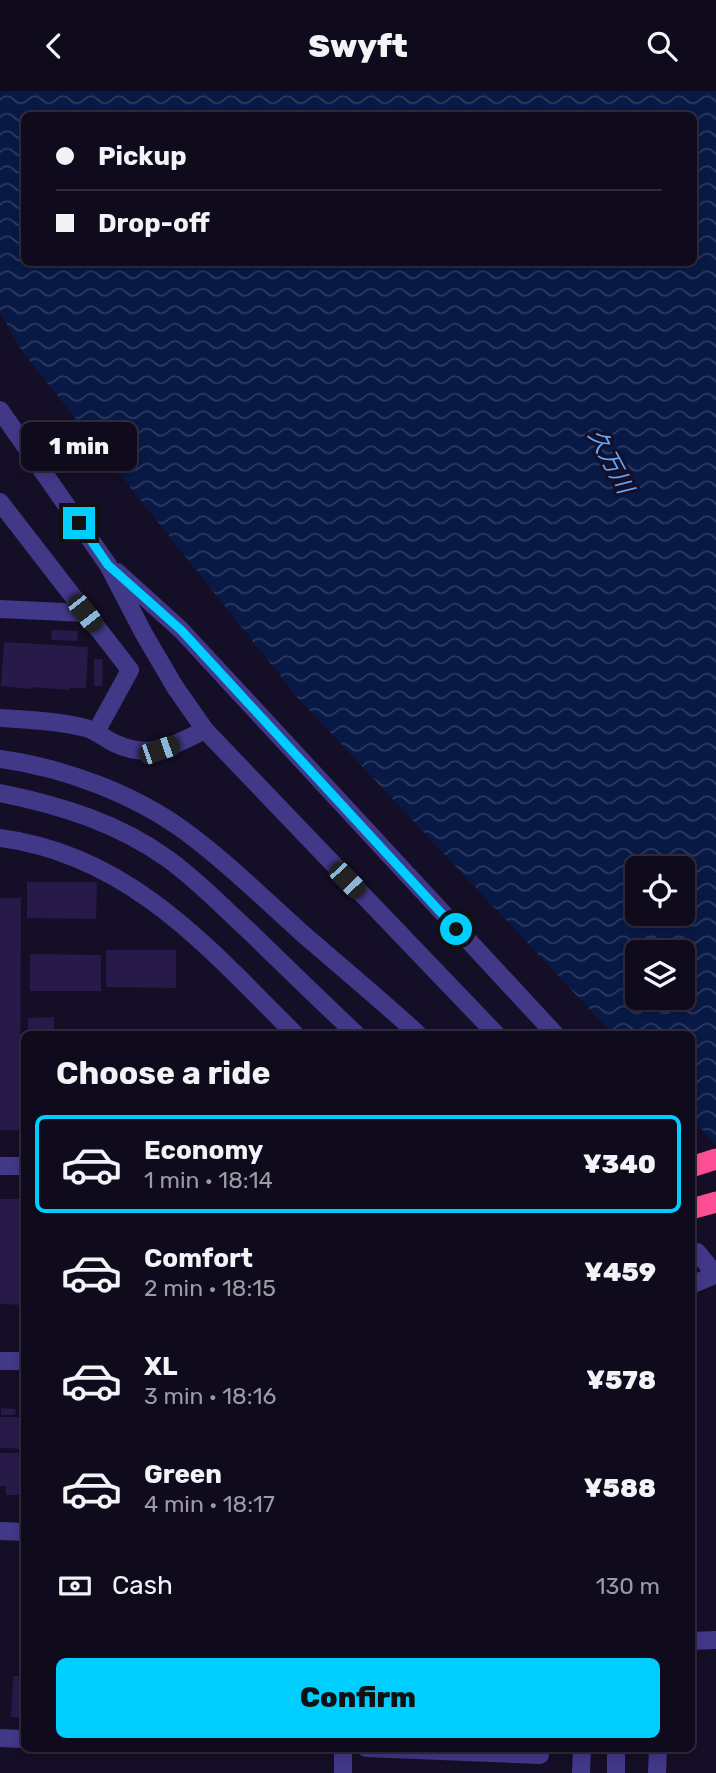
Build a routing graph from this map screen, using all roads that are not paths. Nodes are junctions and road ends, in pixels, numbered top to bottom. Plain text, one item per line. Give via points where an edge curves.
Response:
1 (0, 409) edge
2 (0, 502) edge
3 (108, 565) junction
4 (0, 609) edge
5 (85, 613) junction
6 (0, 717) edge
7 (205, 730) junction
8 (96, 732) junction
9 (0, 759) edge
10 (0, 793) edge
11 (0, 838) edge
12 (292, 1031) edge
13 (353, 1031) edge
14 (415, 1031) edge
15 (492, 1031) edge
16 (552, 1031) edge
17 (716, 1159) edge
18 (695, 1165) edge
19 (0, 1166) edge
20 (21, 1166) edge
21 (716, 1202) edge
22 (695, 1208) edge
23 (697, 1252) dead end
24 (716, 1275) edge
25 (695, 1283) edge
26 (0, 1361) edge
27 (21, 1361) edge
28 (0, 1531) edge
29 (21, 1532) edge
30 (716, 1640) edge
31 (695, 1641) edge
32 (0, 1738) edge
33 (21, 1739) edge
34 (343, 1752) edge
35 (429, 1752) edge
36 (582, 1752) edge
37 (616, 1752) edge
38 (657, 1752) edge
39 (540, 1759) edge
40 (344, 1773) edge
41 (582, 1773) edge
42 (616, 1773) edge
43 (657, 1773) edge

1 - 3 street
2 - 5 street
3 - 7 street via 175,687
3 - 16 street via 181,630
4 - 5 street
5 - 8 street via 130,670
6 - 8 street via 57,722
7 - 8 street via 147,752 132,751
7 - 15 street
9 - 14 street via 26,763 118,794 184,830
10 - 13 street via 90,817 166,858 196,880
11 - 12 street via 70,855 125,881 191,930
17 - 18 highway
19 - 20 street
21 - 22 highway
23 - 24 street
24 - 25 street
26 - 27 street
28 - 29 street
30 - 31 street
32 - 33 street
34 - 40 street
35 - 39 street
36 - 41 street
37 - 42 street
38 - 43 street

